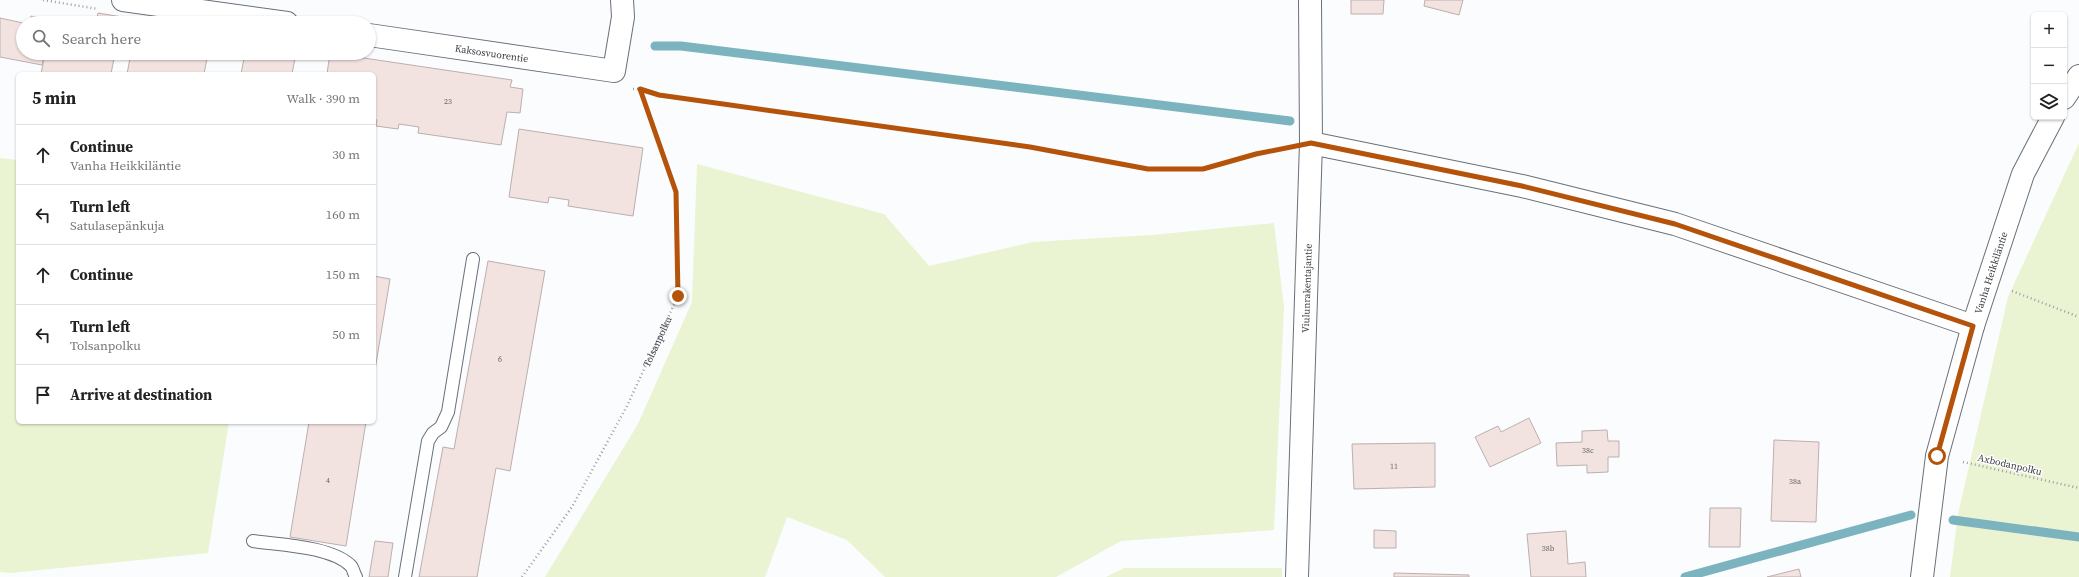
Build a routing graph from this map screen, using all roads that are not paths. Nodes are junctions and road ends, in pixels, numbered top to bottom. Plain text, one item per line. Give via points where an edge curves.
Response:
1 (122, 0) edge
2 (622, 0) edge
3 (1310, 0) edge
4 (237, 16) edge
5 (376, 36) edge
6 (2079, 76) edge
7 (2067, 94) edge
8 (2050, 120) edge
9 (1311, 143) junction
10 (472, 259) dead end
11 (1973, 326) junction
12 (253, 541) dead end
13 (356, 577) edge
14 (405, 577) edge
15 (1297, 577) edge
16 (1922, 577) edge

1 - 4 street
2 - 5 street, Kaksosvuorentie via 623,17 614,71
3 - 9 street, Viulunrakentajantie
6 - 7 street
8 - 11 street, Vanha Heikkiläntie via 2022,174
9 - 11 street via 1522,186 1675,224
9 - 15 street, Viulunrakentajantie
10 - 14 lane via 448,412 442,427 433,433 428,441
11 - 16 street, Vanha Heikkiläntie via 1937,456
12 - 13 lane via 335,555 352,566

